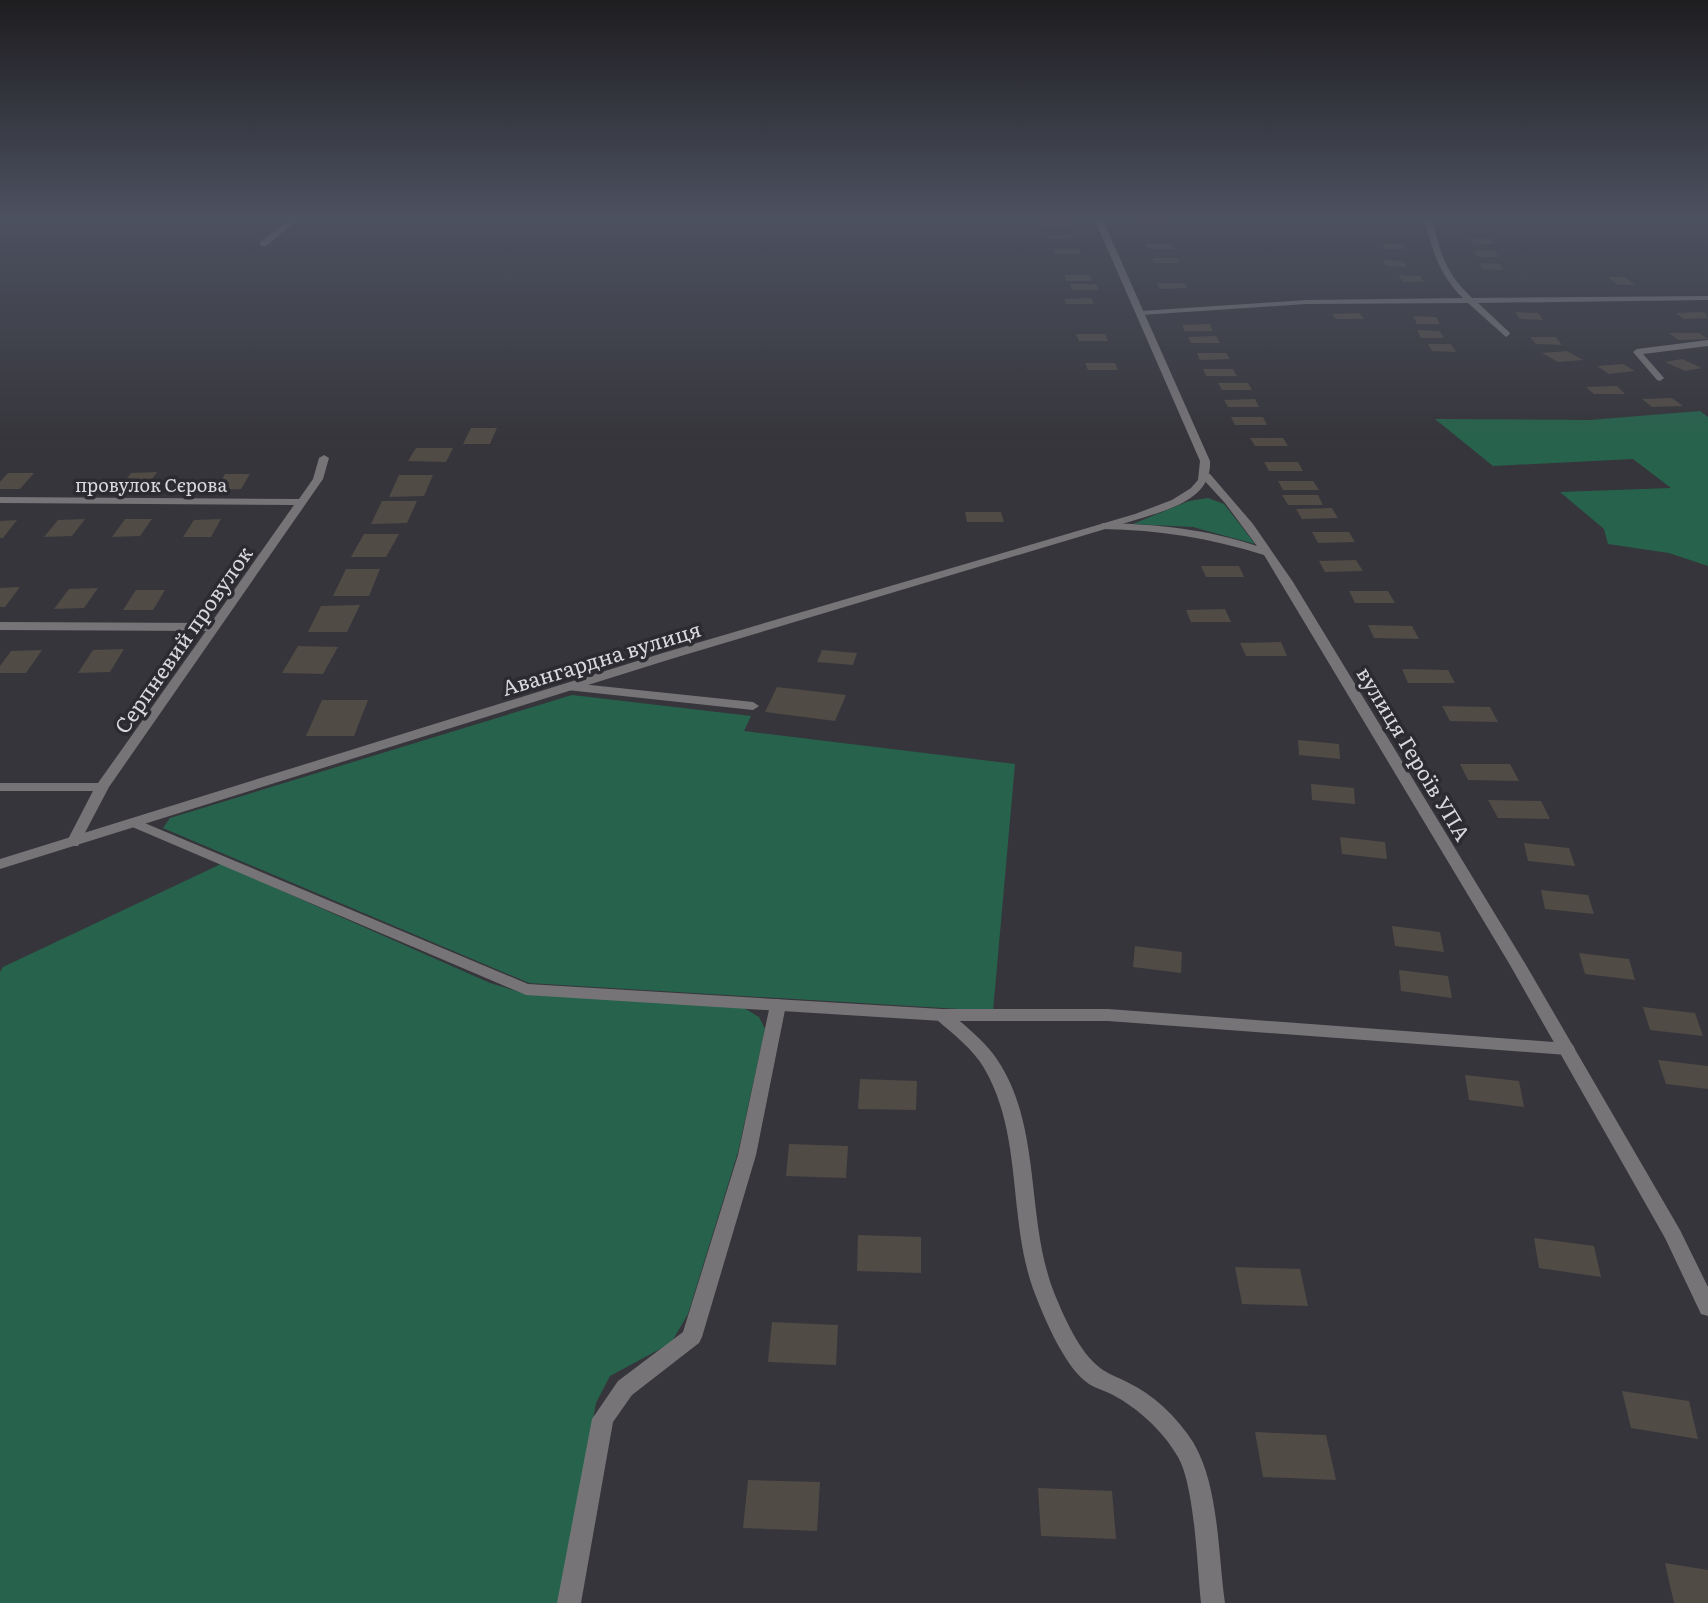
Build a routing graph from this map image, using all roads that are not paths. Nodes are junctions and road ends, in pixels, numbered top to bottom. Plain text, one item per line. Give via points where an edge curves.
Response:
1 (1132, 293) edge
2 (1463, 293) edge
3 (1708, 298) edge
4 (1473, 302) junction
5 (1141, 313) junction
6 (1506, 334) dead end
7 (1708, 343) edge
8 (1660, 378) dead end
9 (324, 458) dead end
10 (1206, 475) junction
11 (0, 500) edge
12 (301, 502) junction
13 (1103, 526) junction
14 (1266, 552) junction
15 (0, 626) edge
16 (214, 627) junction
17 (571, 687) junction
18 (753, 706) dead end
19 (0, 787) edge
20 (102, 787) junction
21 (135, 823) junction
22 (73, 843) junction
23 (0, 864) edge
24 (778, 1005) junction
25 (942, 1015) junction
26 (1567, 1049) junction
27 (1708, 1308) edge
28 (569, 1603) edge
29 (1213, 1603) edge

1 - 5 street, вулиця Героїв УПА
2 - 4 street
3 - 4 street
4 - 5 street via 1306,302
4 - 6 street
5 - 10 street, вулиця Героїв УПА via 1205,461
7 - 8 street via 1637,352
9 - 12 street, Серпневий провулок via 318,479
10 - 13 street, Авангардна вулиця via 1195,490
10 - 14 street, вулиця Героїв УПА via 1231,501
11 - 12 street, провулок Сєрова
12 - 16 street, Серпневий провулок
13 - 14 street via 1193,531
13 - 17 street, Авангардна вулиця
14 - 26 street, вулиця Героїв УПА
15 - 16 street
16 - 20 street, Серпневий провулок
17 - 18 street
17 - 21 street, Авангардна вулиця
19 - 20 street
20 - 22 street, Серпневий провулок
21 - 22 street, Авангардна вулиця
21 - 24 street via 526,989
22 - 23 street, Авангардна вулиця
24 - 25 street
24 - 28 street via 747,1154 692,1337 625,1388 603,1419
25 - 26 street via 1108,1015
25 - 29 street via 975,1044 993,1068 1006,1099 1015,1127 1025,1223 1044,1292 1063,1332 1091,1375 1124,1390 1163,1418 1188,1454 1201,1510
26 - 27 street, вулиця Героїв УПА via 1673,1235

